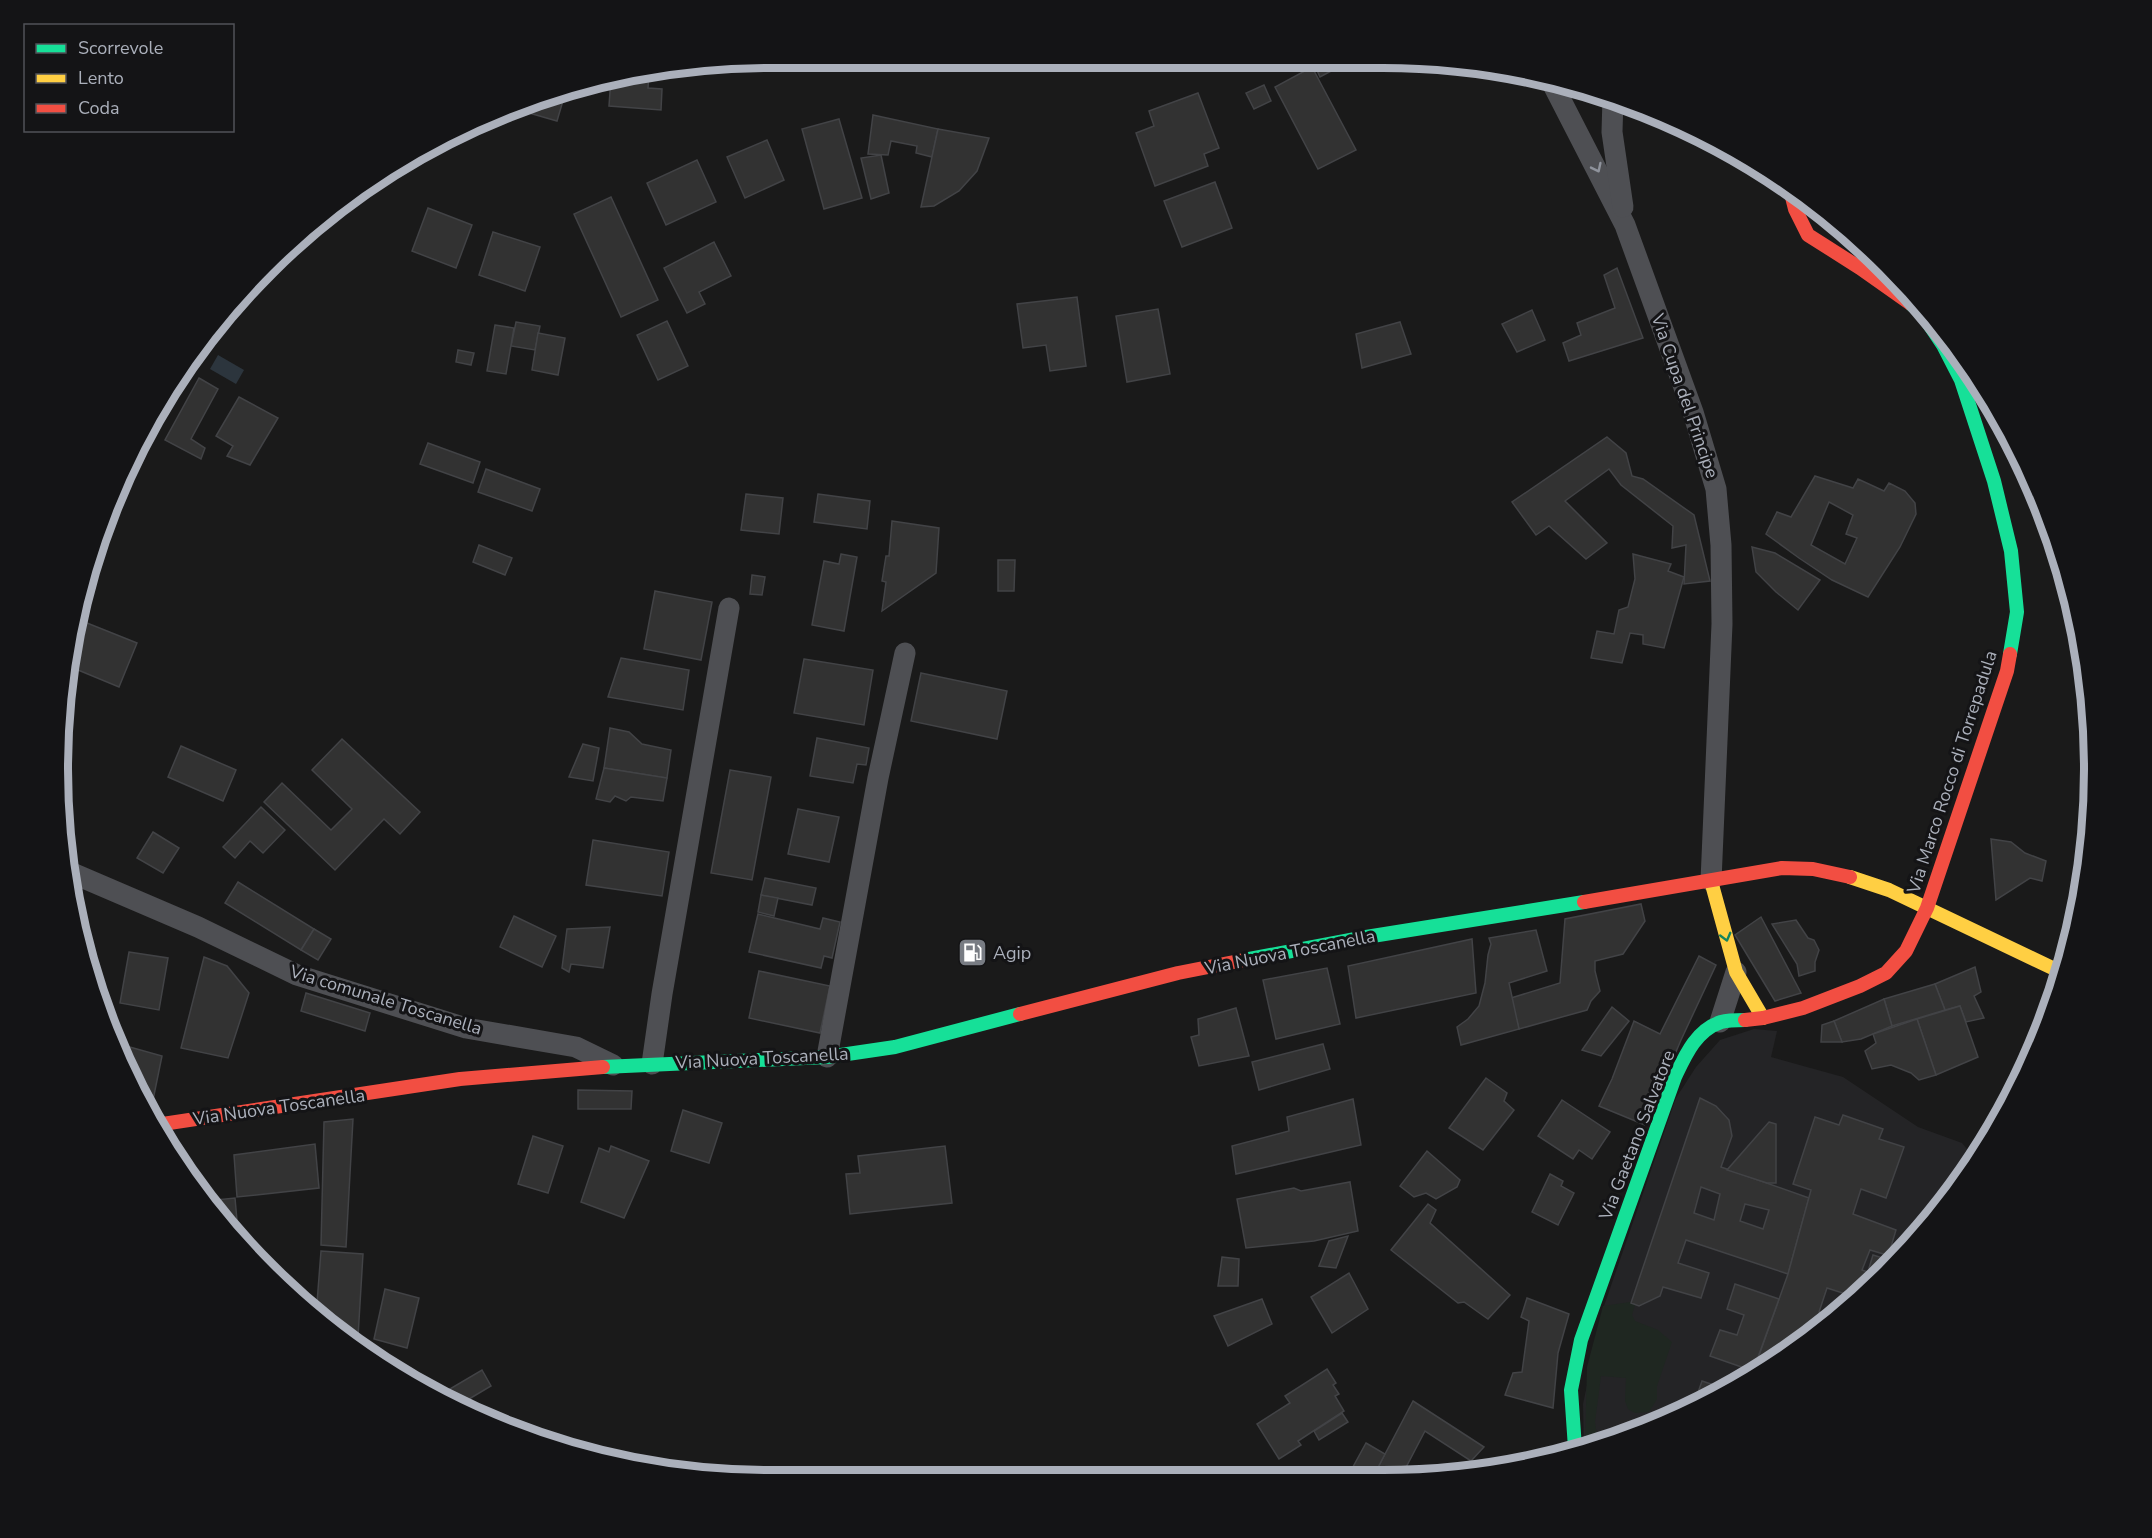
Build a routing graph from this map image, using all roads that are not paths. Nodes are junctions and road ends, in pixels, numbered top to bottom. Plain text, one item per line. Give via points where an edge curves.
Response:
1 (1555, 89) edge
2 (1613, 107) edge
3 (1612, 132) junction
4 (1582, 138) junction
5 (1793, 200) edge
6 (1625, 225) junction
7 (1904, 300) edge
8 (1945, 349) edge
9 (729, 608) dead end
10 (905, 653) dead end
11 (76, 875) edge
12 (1712, 881) junction
13 (1927, 908) junction
14 (2055, 969) edge
15 (1736, 972) junction
16 (1763, 1018) junction
17 (1720, 1022) junction
18 (827, 1058) junction
19 (652, 1064) junction
20 (614, 1066) junction
21 (163, 1124) edge
22 (1575, 1444) edge

1 - 4 street, Via Cupa del Principe
2 - 3 street
3 - 4 street via 1602,139
3 - 6 street
4 -> 6 street, Via Cupa del Principe
5 - 7 main road, Via Marco Rocco di Torrepadula via 1808,235
6 - 12 street, Via Cupa del Principe via 1693,412 1716,489 1722,624
8 - 13 main road, Via Marco Rocco di Torrepadula via 1965,391 1994,481 2011,550 2017,612 2007,671
9 - 19 street, Via Nuova Toscanella
10 - 18 street
11 - 20 street, Via comunale Toscanella via 297,975 466,1028 576,1047
12 - 13 main road, Via Nuova Toscanella via 1782,868 1813,869 1844,875
12 -> 15 main road
12 - 18 main road, Via Nuova Toscanella via 1366,937 1178,974 895,1047
13 - 14 main road, Via Nuova Toscanella
13 - 16 main road via 1906,951 1886,973 1803,1008
15 - 16 main road
15 - 17 street
16 - 17 main road
17 - 22 main road, Via Gaetano Salvatore via 1688,1049 1675,1077 1581,1340 1571,1390
18 - 19 main road, Via Nuova Toscanella
19 - 20 main road, Via Nuova Toscanella
20 - 21 main road, Via Nuova Toscanella via 460,1079

